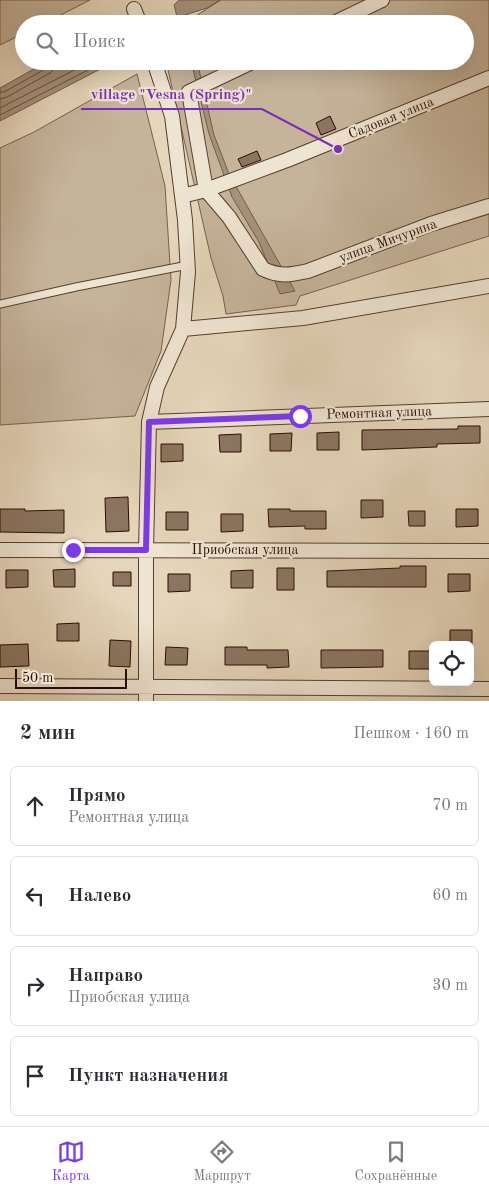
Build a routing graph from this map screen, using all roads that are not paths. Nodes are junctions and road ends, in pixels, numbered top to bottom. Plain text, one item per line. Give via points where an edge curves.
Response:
1 (382, 0) edge
2 (134, 8) dead end
3 (137, 15) edge
4 (351, 15) edge
5 (157, 70) edge
6 (235, 70) edge
7 (489, 78) edge
8 (206, 190) junction
9 (182, 196) junction
10 (489, 206) edge
11 (188, 265) junction
12 (489, 286) edge
13 (0, 304) edge
14 (183, 328) junction
15 (489, 409) edge
16 (149, 422) junction
17 (0, 550) edge
18 (146, 550) junction
19 (489, 551) edge
20 (0, 686) edge
21 (489, 689) edge
22 (146, 694) edge

1 - 4 street
2 - 3 street
5 - 9 street via 172,116
6 - 8 street via 189,92
7 - 8 street, Садовая улица
8 - 9 street, Садовая улица
8 - 10 street, улица Мичурина via 240,232 263,269 287,276
9 - 11 street
11 - 13 lane
11 - 14 street
12 - 14 street via 303,318
14 - 16 street via 157,387
15 - 16 street, Ремонтная улица
16 - 18 street
17 - 18 street, Приобская улица
18 - 19 street, Приобская улица
18 - 22 street
20 - 22 street
21 - 22 street

